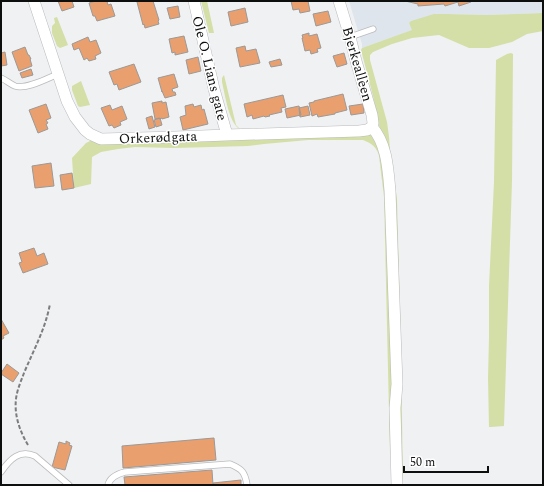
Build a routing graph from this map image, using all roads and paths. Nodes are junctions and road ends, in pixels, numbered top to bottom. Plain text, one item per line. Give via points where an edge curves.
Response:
1 (34, 1) edge
2 (194, 1) edge
3 (339, 1) edge
4 (373, 29) dead end
5 (350, 37) junction
6 (58, 74) junction
7 (1, 78) edge
8 (372, 127) junction
9 (227, 135) junction
10 (50, 304) dead end
11 (30, 454) junction
12 (1, 472) edge
13 (69, 485) edge
14 (108, 485) edge
15 (247, 485) edge
16 (397, 485) edge

1 - 6 street, Orkerødgata
2 - 9 street, Ole O. Lians gate
3 - 5 street, Bjerkeallèen
4 - 5 lane
5 - 8 street, Bjerkeallèen via 372,115
6 - 7 lane via 22,88
6 - 9 street, Orkerødgata via 67,101 76,117 85,130 97,138
8 - 9 street, Orkerødgata via 359,131
8 - 16 street via 384,147 390,191 397,384
10 - 11 path via 44,329 15,400 18,421
11 - 12 lane via 18,455
11 - 13 lane via 36,456
14 - 15 lane via 109,480 125,472 230,464 241,469

